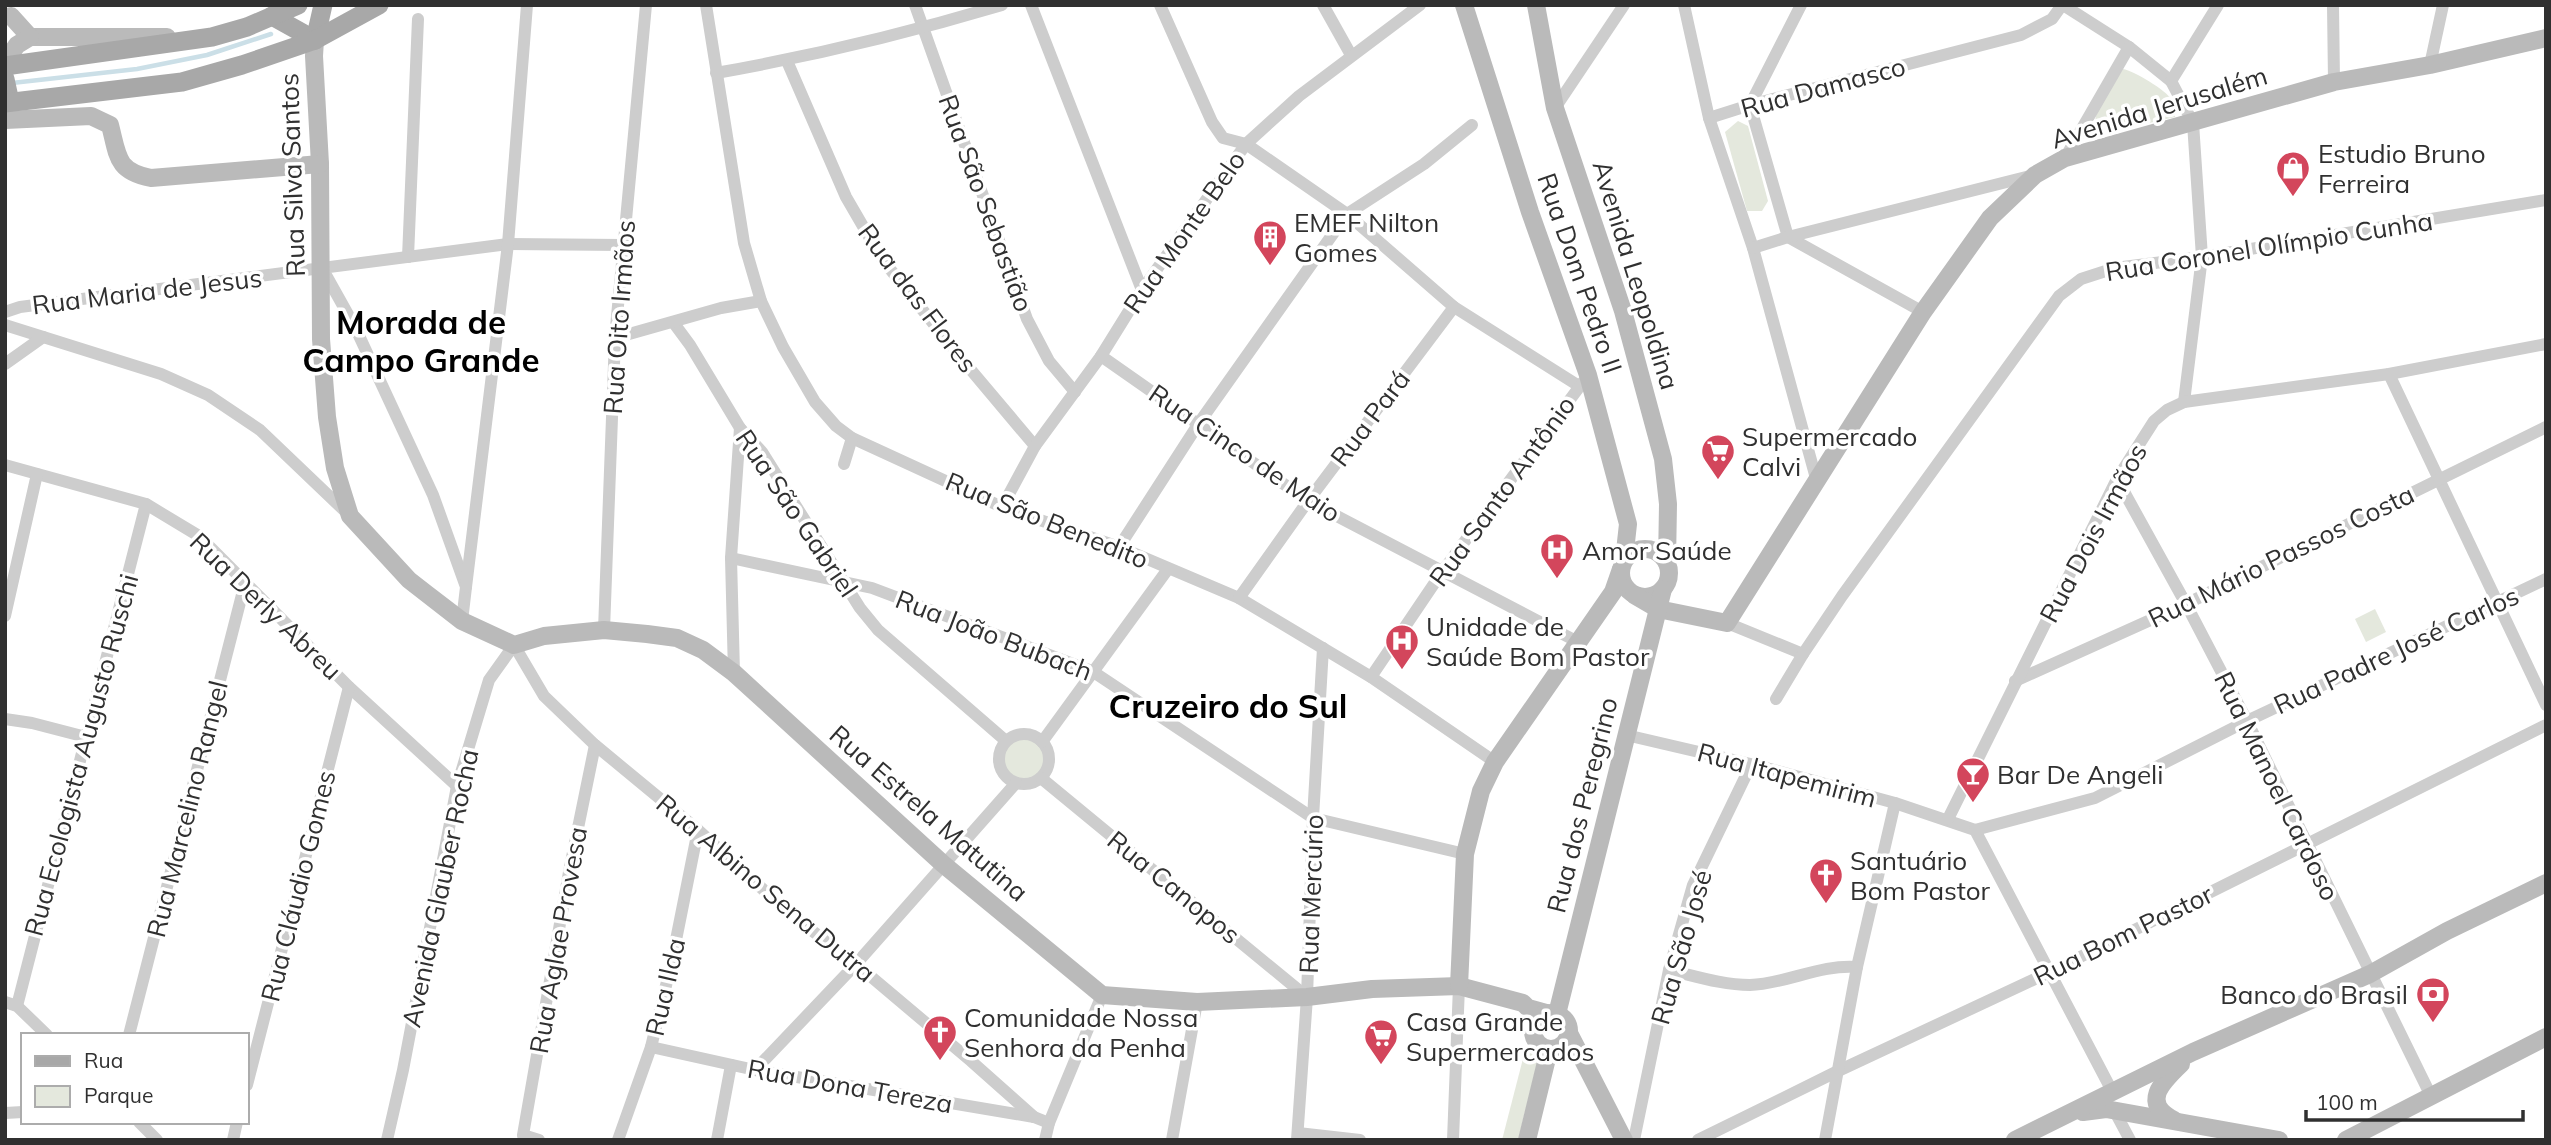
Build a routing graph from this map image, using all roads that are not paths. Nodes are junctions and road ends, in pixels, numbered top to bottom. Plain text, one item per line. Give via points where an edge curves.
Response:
1 (298, 5) edge
2 (323, 5) edge
3 (379, 5) edge
4 (527, 5) edge
5 (646, 5) edge
6 (706, 5) edge
7 (915, 5) edge
8 (1002, 5) edge
9 (1031, 5) edge
10 (1160, 5) edge
11 (1323, 5) edge
12 (1420, 5) edge
13 (1464, 5) edge
14 (1536, 5) edge
15 (1624, 5) edge
16 (1684, 5) edge
17 (1801, 5) edge
18 (2062, 5) edge
19 (2218, 5) edge
20 (2333, 5) edge
21 (2443, 5) edge
22 (8, 14) edge
23 (272, 16) junction
24 (418, 19) dead end
25 (922, 29) junction
26 (30, 37) junction
27 (212, 37) junction
28 (2546, 38) edge
29 (315, 40) junction
30 (2129, 47) junction
31 (1351, 55) junction
32 (788, 61) junction
33 (5, 64) edge
34 (2430, 65) junction
35 (716, 73) junction
36 (2171, 81) junction
37 (2334, 82) junction
38 (7, 100) edge
39 (1749, 105) junction
40 (1555, 108) junction
41 (1709, 118) junction
42 (2193, 123) junction
43 (1472, 125) dead end
44 (1246, 144) junction
45 (2065, 158) junction
46 (320, 164) junction
47 (2035, 175) junction
48 (2546, 200) edge
49 (1347, 214) junction
50 (1788, 237) junction
51 (508, 244) junction
52 (623, 245) junction
53 (1753, 248) junction
54 (408, 257) junction
55 (2202, 257) junction
56 (322, 268) junction
57 (1142, 290) junction
58 (761, 301) junction
59 (1454, 307) junction
60 (5, 312) edge
61 (1923, 312) junction
62 (673, 322) junction
63 (5, 325) edge
64 (43, 337) junction
65 (615, 338) junction
66 (2546, 344) edge
67 (1101, 356) junction
68 (5, 364) edge
69 (2389, 374) junction
70 (1584, 381) junction
71 (1074, 391) junction
72 (2184, 402) junction
73 (1199, 423) junction
74 (2546, 427) edge
75 (740, 429) junction
76 (852, 438) junction
77 (1035, 446) junction
78 (844, 464) dead end
79 (5, 465) edge
80 (37, 474) junction
81 (2117, 479) junction
82 (2438, 480) junction
83 (1817, 482) junction
84 (1308, 501) junction
85 (146, 505) junction
86 (1002, 508) junction
87 (350, 516) junction
88 (1119, 547) junction
89 (732, 558) junction
90 (1667, 563) junction
91 (1622, 565) junction
92 (1168, 569) junction
93 (1443, 572) junction
94 (2546, 579) edge
95 (842, 581) junction
96 (245, 583) junction
97 (466, 587) junction
98 (1663, 589) junction
99 (1634, 595) junction
100 (1239, 598) junction
101 (2496, 602) junction
102 (2186, 604) junction
103 (1658, 609) junction
104 (5, 616) edge
105 (462, 621) junction
106 (1727, 623) junction
107 (604, 630) junction
108 (1578, 642) junction
109 (514, 645) junction
110 (1323, 648) junction
111 (1803, 654) junction
112 (1092, 671) junction
113 (734, 673) junction
114 (1371, 677) junction
115 (2015, 681) junction
116 (349, 687) junction
117 (1776, 699) dead end
118 (2546, 705) edge
119 (5, 719) edge
120 (2246, 721) junction
121 (2546, 725) edge
122 (1626, 735) junction
123 (86, 737) junction
124 (1006, 741) junction
125 (1042, 742) junction
126 (595, 745) junction
127 (1495, 762) junction
128 (1755, 765) junction
129 (1041, 778) junction
130 (1016, 783) junction
131 (457, 786) junction
132 (1895, 803) junction
133 (1313, 818) junction
134 (1948, 819) junction
135 (698, 830) junction
136 (1975, 830) junction
137 (2306, 846) junction
138 (1465, 853) junction
139 (943, 864) junction
140 (2546, 883) edge
141 (856, 964) junction
142 (1857, 967) junction
143 (1669, 970) junction
144 (2052, 971) junction
145 (2370, 974) junction
146 (1459, 986) junction
147 (1102, 995) junction
148 (1307, 997) junction
149 (1196, 1002) junction
150 (11, 1004) edge
151 (1541, 1015) junction
152 (45, 1033) edge
153 (131, 1033) edge
154 (1569, 1033) junction
155 (2546, 1037) edge
156 (651, 1047) junction
157 (1549, 1050) junction
158 (2193, 1052) junction
159 (731, 1065) junction
160 (755, 1070) junction
161 (1838, 1071) junction
162 (248, 1081) edge
163 (2112, 1091) junction
164 (2431, 1096) junction
165 (2114, 1110) junction
166 (2069, 1114) junction
167 (1034, 1117) junction
168 (1049, 1123) junction
169 (2180, 1123) junction
170 (141, 1124) edge
171 (1297, 1136) edge
172 (522, 1137) edge
173 (157, 1140) edge
174 (387, 1140) edge
175 (538, 1140) edge
176 (618, 1140) edge
177 (717, 1140) edge
178 (1045, 1140) edge
179 (1172, 1140) edge
180 (1360, 1140) edge
181 (1453, 1140) edge
182 (1527, 1140) edge
183 (1624, 1140) edge
184 (1634, 1140) edge
185 (1698, 1140) edge
186 (1825, 1140) edge
187 (2015, 1140) edge
188 (2130, 1140) edge
189 (2279, 1140) edge
190 (2346, 1140) edge

1 - 23 main road
2 - 29 main road
3 - 29 main road
4 - 51 street
5 - 52 street, Rua Oito Irmãos
6 - 35 street, Rua São Benedito
7 - 25 street, Rua São Sebastião
8 - 25 street
9 - 57 street
10 - 44 street via 1212,122 1223,138
11 - 31 street
12 - 31 street, Rua Monte Belo
13 - 70 street, Rua Dom Pedro II
14 - 40 street, Avenida Leopoldina
15 - 40 street
16 - 41 street
17 - 39 street
18 - 30 street
18 - 39 street, Rua Damasco via 2052,19 2021,35
19 - 36 street
20 - 37 street
21 - 34 street
22 - 26 street
23 - 27 main road
23 - 29 main road
24 - 54 street
25 - 32 street
25 - 71 street, Rua São Sebastião via 1027,319 1049,361
26 - 27 street
26 - 33 street via 17,45
27 - 33 main road
28 - 34 street, Avenida Jerusalém
29 - 38 main road via 182,82
29 - 46 street, Rua Silva Santos
30 - 36 street
30 - 45 street
31 - 44 street, Rua Monte Belo
32 - 35 street
32 - 77 street, Rua das Flores via 846,197 882,259
34 - 37 street, Avenida Jerusalém
35 - 58 street, Rua São Benedito via 744,243
36 - 42 street
37 - 42 street, Avenida Jerusalém
38 - 46 street via 30,118 90,116 110,125 120,162 133,175 151,178
39 - 41 street, Rua Damasco
39 - 50 street
40 - 90 street, Avenida Leopoldina via 1623,310 1664,459
41 - 53 street, Rua Damasco
42 - 45 street, Avenida Jerusalém
42 - 55 street
43 - 49 street via 1424,164
44 - 49 street
44 - 57 street, Rua Monte Belo
45 - 47 street, Avenida Jerusalém
46 - 56 street, Rua Silva Santos
47 - 50 street
47 - 61 street, Avenida Jerusalém via 1990,218
48 - 55 street, Rua Coronel Olímpio Cunha
49 - 59 street
49 - 73 street
50 - 53 street
50 - 61 street
51 - 52 street, Rua Maria de Jesus
51 - 54 street, Rua Maria de Jesus
51 - 97 street
52 - 65 street, Rua Oito Irmãos
53 - 83 street, Rua Damasco
54 - 56 street, Rua Maria de Jesus
55 - 72 street
55 - 111 street, Rua Coronel Olímpio Cunha via 2115,268 2081,279 2059,296
56 - 60 street, Rua Maria de Jesus
56 - 87 street, Rua Silva Santos via 327,417 335,468
56 - 97 street via 355,327 433,495
57 - 67 street, Rua Monte Belo
58 - 62 street
58 - 76 street, Rua São Benedito via 814,402
59 - 70 street
59 - 84 street, Rua Pará
61 - 83 street, Avenida Jerusalém
62 - 65 street
62 - 75 street, Rua São Gabriel
63 - 64 street
64 - 68 street
64 - 87 street via 161,374 208,396 260,430
65 - 107 street, Rua Oito Irmãos
66 - 69 street, Rua Dois Irmãos
67 - 71 street, Rua Monte Belo
67 - 73 street, Rua Cinco de Maio
69 - 72 street, Rua Dois Irmãos
69 - 82 street
70 - 91 street, Rua Dom Pedro II via 1629,524
70 - 93 street, Rua Santo Antônio
71 - 77 street, Rua Monte Belo
72 - 81 street, Rua Dois Irmãos via 2154,421
73 - 84 street, Rua Cinco de Maio
73 - 88 street
74 - 82 street, Rua Mário Passos Costa
75 - 89 street
75 - 95 street, Rua São Gabriel via 762,452
76 - 78 street
76 - 86 street, Rua São Benedito
77 - 86 street, Rua Monte Belo
79 - 80 street, Rua Derly Abreu
80 - 85 street, Rua Derly Abreu
80 - 104 street
81 - 102 street, Rua Manoel Cardoso
81 - 115 street, Rua Dois Irmãos
82 - 101 street
82 - 102 street, Rua Mário Passos Costa
83 - 106 street, Avenida Jerusalém
84 - 93 street, Rua Cinco de Maio
84 - 100 street, Rua Pará
85 - 96 street, Rua Derly Abreu via 199,536
85 - 123 street, Rua Ecologista Augusto Ruschi
86 - 88 street, Rua São Benedito
87 - 105 street via 410,580
88 - 92 street, Rua São Benedito
89 - 95 street, Rua João Bubach
89 - 113 street
90 - 91 street via 1658,552 1646,548 1633,551
90 - 98 street via 1669,577
91 - 99 street via 1622,582
91 - 108 street, Rua Dom Pedro II via 1613,592
92 - 100 street, Rua São Benedito
92 - 112 street
93 - 108 street, Rua Cinco de Maio
93 - 114 street, Rua Santo Antônio
94 - 101 street, Rua Padre José Carlos
95 - 112 street, Rua João Bubach via 898,597
95 - 124 street, Rua São Gabriel via 878,630
96 - 116 street, Rua Derly Abreu
96 - 153 street, Rua Marcelino Rangel
97 - 105 street
98 - 99 street via 1651,597
98 - 103 street, Rua dos Peregrino
99 - 103 street
100 - 110 street, Rua São Benedito
101 - 118 street
101 - 120 street, Rua Padre José Carlos
102 - 115 street, Rua Mário Passos Costa
102 - 120 street, Rua Manoel Cardoso
103 - 106 street
103 - 122 street, Rua dos Peregrino
105 - 109 street
106 - 111 street
107 - 109 street, Rua Estrela Matutina via 544,636
107 - 113 street, Rua Estrela Matutina via 677,638
108 - 127 street, Rua Dom Pedro II
109 - 126 street, Rua Albino Sena Dutra via 544,696
109 - 131 street, Avenida Glauber Rocha via 489,680
110 - 114 street, Rua São Benedito
110 - 133 street, Rua Mercúrio
111 - 117 street, Rua Coronel Olímpio Cunha
112 - 125 street
112 - 133 street, Rua João Bubach
113 - 139 street, Rua Estrela Matutina
114 - 127 street, Rua São Benedito
115 - 134 street, Rua Dois Irmãos
116 - 131 street, Rua Derly Abreu
116 - 162 street, Rua Cláudio Gomes
119 - 123 street
120 - 136 street, Rua Padre José Carlos via 2095,798
120 - 137 street, Rua Manoel Cardoso
121 - 137 street, Rua Bom Pastor
122 - 128 street, Rua Itapemirim
122 - 151 street, Rua dos Peregrino
123 - 150 street, Rua Ecologista Augusto Ruschi
124 - 125 street via 1025,734
124 - 130 street via 999,765
125 - 129 street via 1049,760
126 - 135 street, Rua Albino Sena Dutra
126 - 172 street, Rua Aglae Provesa
127 - 138 street, Rua Dom Pedro II via 1481,791
128 - 132 street, Rua Itapemirim
128 - 143 street, Rua São José via 1750,767 1693,885
129 - 130 street via 1029,784
129 - 148 street, Rua Canopos
130 - 139 street
131 - 174 street, Avenida Glauber Rocha
132 - 134 street, Rua Itapemirim
132 - 142 street
133 - 138 street, Rua João Bubach
133 - 148 street, Rua Mercúrio
134 - 136 street, Rua Itapemirim
135 - 141 street, Rua Albino Sena Dutra via 790,914
135 - 156 street, Rua Ilda
136 - 144 street
137 - 144 street, Rua Bom Pastor
137 - 145 street, Rua Manoel Cardoso
138 - 146 street, Rua Dom Pedro II
139 - 141 street
139 - 147 street, Rua Estrela Matutina
140 - 145 street
141 - 160 street
141 - 167 street, Rua Albino Sena Dutra
142 - 143 street via 1840,966 1752,985
142 - 161 street
143 - 184 street, Rua São José
144 - 161 street, Rua Bom Pastor
144 - 163 street
145 - 158 street
145 - 164 street, Rua Manoel Cardoso
146 - 148 street
146 - 151 street via 1523,1003
146 - 181 street, Rua Dom Pedro II
147 - 149 street
147 - 168 street
148 - 149 street
148 - 171 street, Rua Mercúrio
149 - 179 street
150 - 152 street
151 - 154 street via 1568,1024
151 - 157 street via 1535,1042
154 - 157 street via 1559,1048
154 - 183 street
155 - 164 street
156 - 159 street, Rua Dona Tereza
156 - 176 street, Rua Ilda
157 - 182 street
158 - 163 street
158 - 169 street via 2164,1080 2156,1096 2161,1113
159 - 160 street, Rua Dona Tereza
159 - 177 street
160 - 167 street, Rua Dona Tereza
161 - 185 street, Rua Bom Pastor
161 - 186 street
163 - 166 street
164 - 190 street
165 - 166 street
165 - 169 street
165 - 188 street
166 - 187 street
167 - 168 street, Rua Dona Tereza
168 - 178 street
169 - 189 street
170 - 173 street
171 - 180 street
172 - 175 street, Rua Aglae Provesa

